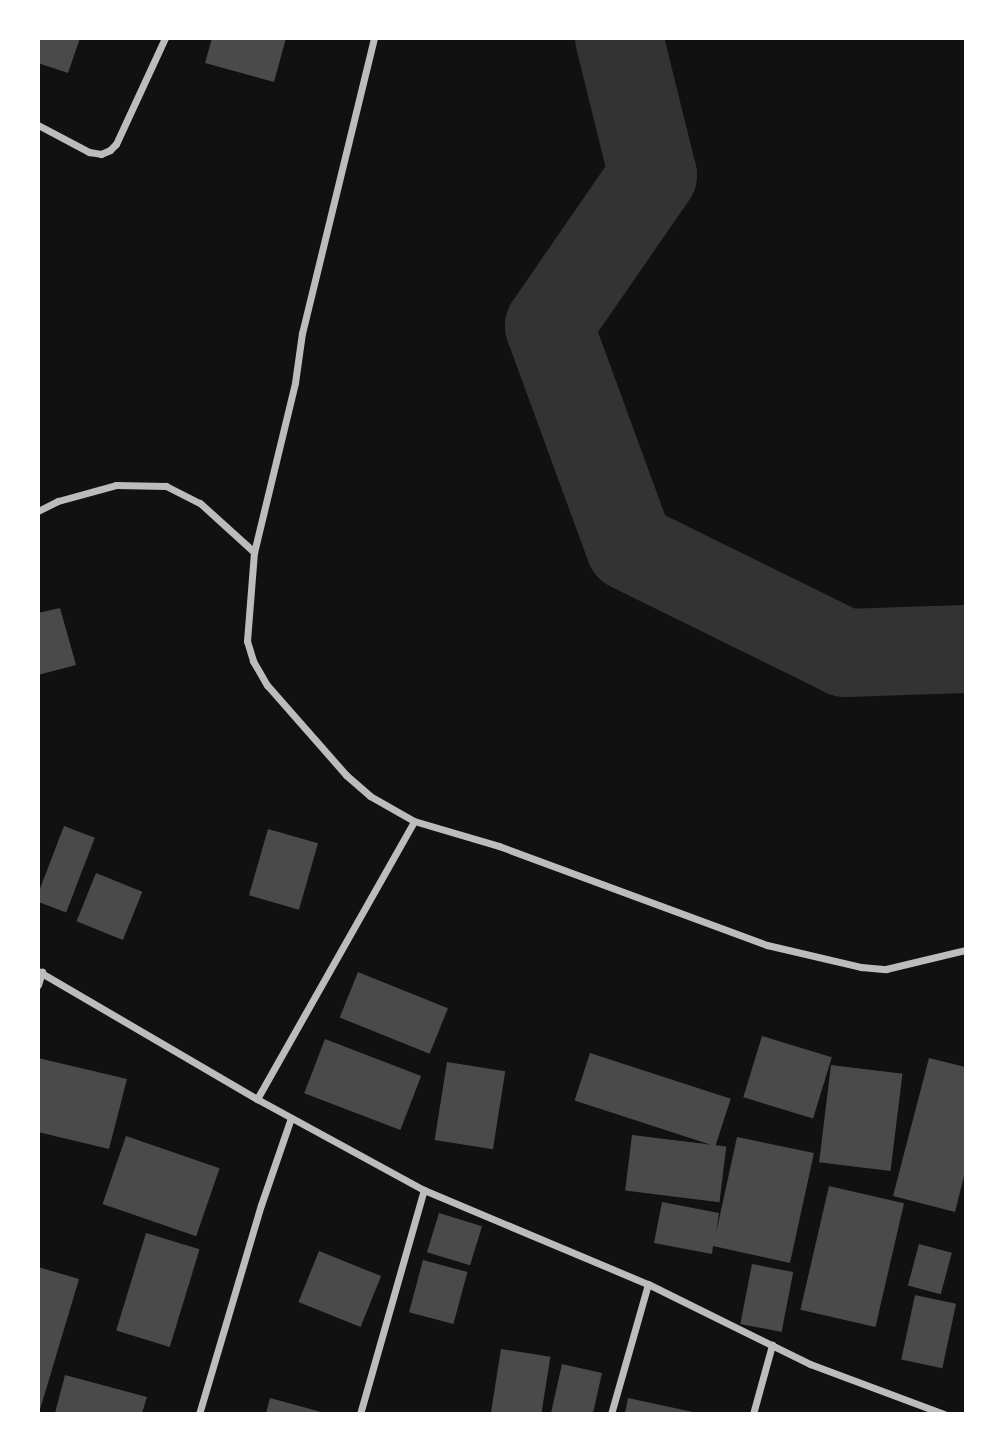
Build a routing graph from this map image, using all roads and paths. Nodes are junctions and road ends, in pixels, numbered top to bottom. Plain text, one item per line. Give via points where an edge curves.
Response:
1 (165, 38) edge
2 (374, 38) edge
3 (38, 125) edge
4 (38, 511) edge
5 (254, 552) junction
6 (414, 821) junction
7 (965, 950) edge
8 (40, 971) edge
9 (38, 985) edge
10 (257, 1099) junction
11 (291, 1118) junction
12 (424, 1190) junction
13 (648, 1284) junction
14 (772, 1345) junction
15 (199, 1413) edge
16 (360, 1413) edge
17 (611, 1413) edge
18 (753, 1413) edge
19 (944, 1413) edge

1 - 3 street via 110,150 89,152
2 - 5 street via 307,309 295,383
4 - 5 street via 116,485 166,486 200,503
5 - 6 street via 247,641 267,685 346,775 370,796
6 - 7 street via 499,846 767,945 860,967 886,969
6 - 10 street
8 - 9 street
8 - 10 street
10 - 11 street
11 - 12 street
11 - 15 street
12 - 13 street
12 - 16 street
13 - 14 street
13 - 17 street
14 - 18 street
14 - 19 street via 810,1364

